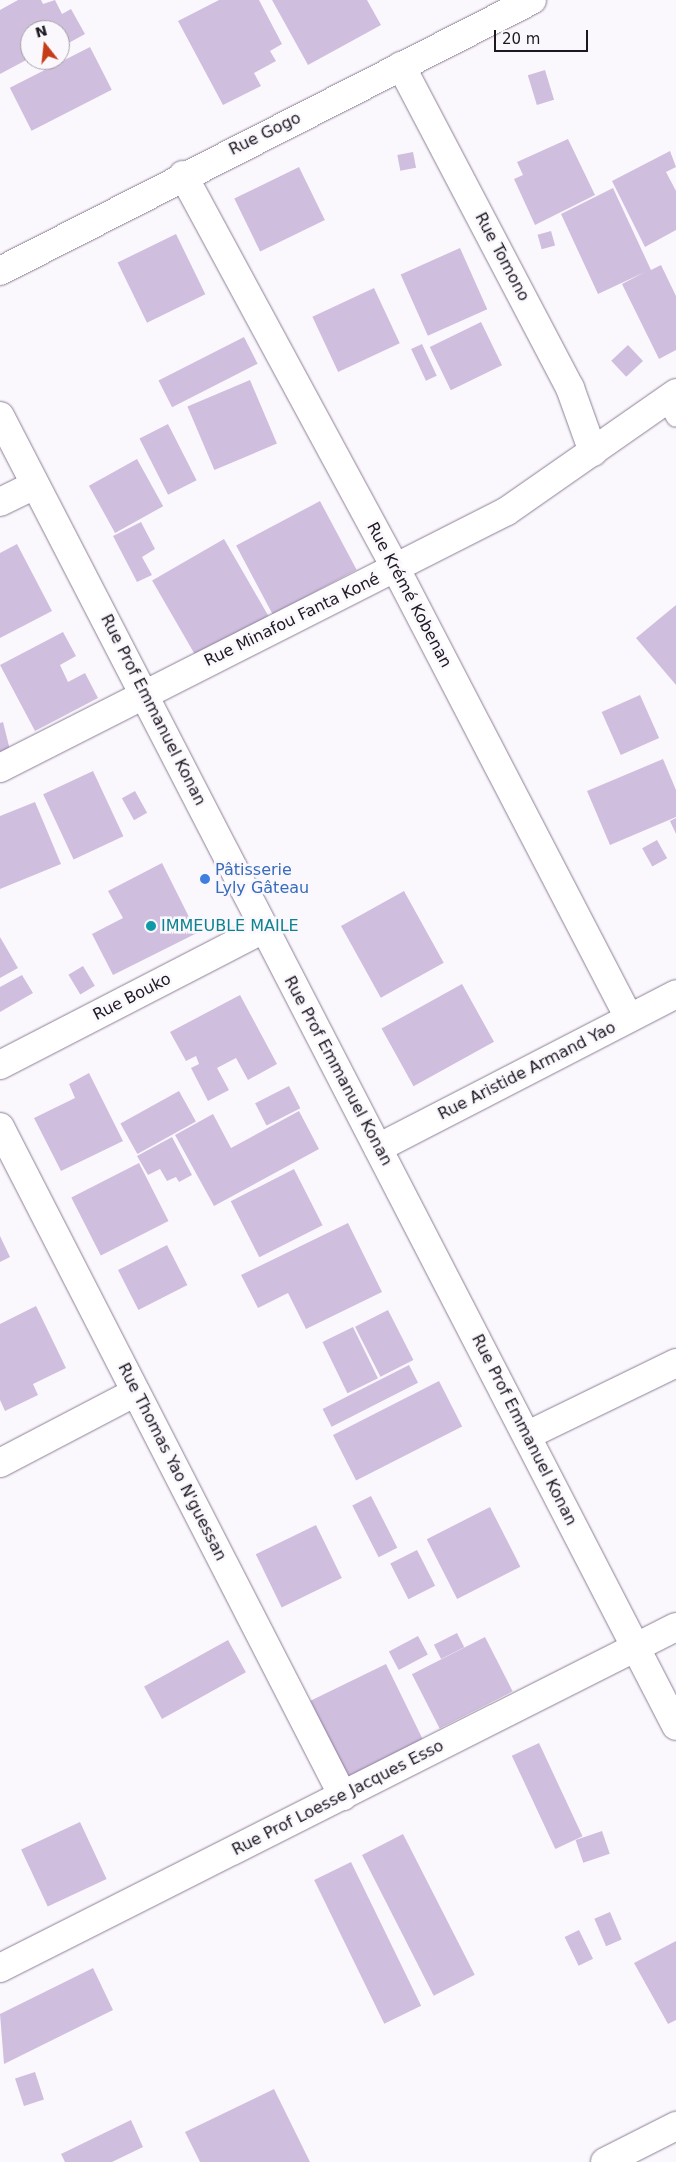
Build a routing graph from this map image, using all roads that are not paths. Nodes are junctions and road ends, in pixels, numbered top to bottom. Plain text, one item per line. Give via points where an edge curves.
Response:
1 (532, 0) edge
2 (401, 66) junction
3 (183, 174) junction
4 (0, 271) edge
5 (673, 404) edge
6 (0, 416) edge
7 (593, 452) junction
8 (35, 485) junction
9 (0, 502) edge
10 (396, 568) junction
11 (146, 693) junction
12 (0, 768) edge
13 (264, 929) junction
14 (676, 994) edge
15 (630, 1018) junction
16 (0, 1065) edge
17 (0, 1127) edge
18 (378, 1148) junction
19 (676, 1363) edge
20 (136, 1392) junction
21 (528, 1435) junction
22 (0, 1463) edge
23 (676, 1627) edge
24 (635, 1648) junction
25 (676, 1726) edge
26 (343, 1796) junction
27 (0, 1968) edge
28 (676, 2126) edge
29 (604, 2162) edge

1 - 2 street, Rue Gogo
2 - 3 street, Rue Gogo
2 - 7 street, Rue Tomono via 570,388
3 - 4 street, Rue Gogo
3 - 10 street, Rue Krémé Kobenan
5 - 7 street, Rue Minafou Fanta Koné
6 - 8 street, Rue Prof Emmanuel Konan
7 - 10 street, Rue Minafou Fanta Koné via 507,511
8 - 9 street
8 - 11 street, Rue Prof Emmanuel Konan
10 - 11 street, Rue Minafou Fanta Koné
10 - 15 street, Rue Krémé Kobenan
11 - 12 street, Rue Minafou Fanta Koné
11 - 13 street, Rue Prof Emmanuel Konan
13 - 16 street, Rue Bouko
13 - 18 street, Rue Prof Emmanuel Konan
14 - 15 street, Rue Aristide Armand Yao
15 - 18 street, Rue Aristide Armand Yao
17 - 20 street, Rue Thomas Yao N'guessan
18 - 21 street, Rue Prof Emmanuel Konan
19 - 21 street
20 - 22 street
20 - 26 street, Rue Thomas Yao N'guessan
21 - 24 street, Rue Prof Emmanuel Konan
23 - 24 street, Rue Prof Loesse Jacques Esso
24 - 25 street, Rue Prof Emmanuel Konan
24 - 26 street, Rue Prof Loesse Jacques Esso
26 - 27 street, Rue Prof Loesse Jacques Esso
28 - 29 street

